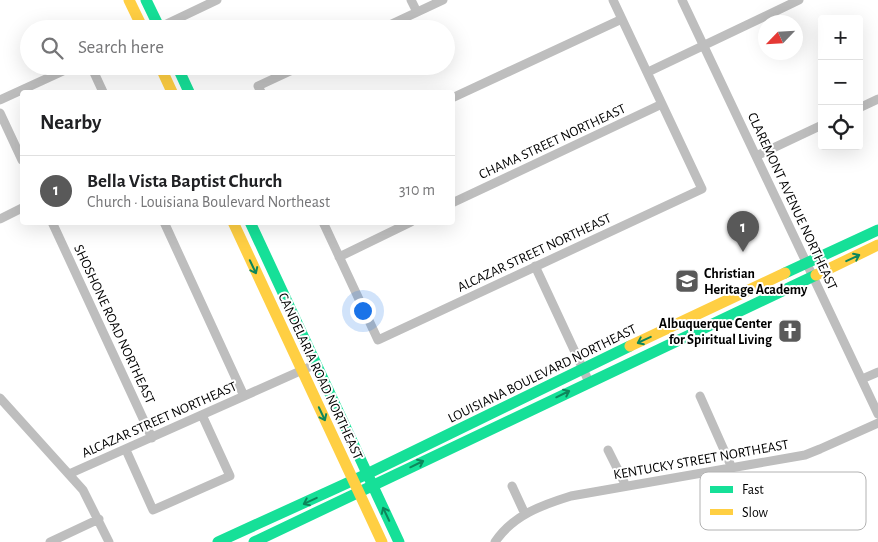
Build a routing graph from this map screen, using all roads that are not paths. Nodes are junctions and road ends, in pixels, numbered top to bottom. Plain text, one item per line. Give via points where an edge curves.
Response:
1 (129, 0) edge
2 (146, 0) edge
3 (218, 0) edge
4 (411, 0) edge
5 (443, 0) edge
6 (613, 0) edge
7 (682, 0) edge
8 (799, 0) edge
9 (417, 12) junction
10 (622, 19) junction
11 (138, 20) edge
12 (155, 20) edge
13 (175, 20) edge
14 (400, 20) edge
15 (704, 45) junction
16 (648, 72) junction
17 (54, 75) edge
18 (95, 75) edge
19 (164, 75) edge
20 (181, 75) edge
21 (284, 75) edge
22 (260, 89) edge
23 (22, 90) edge
24 (102, 90) edge
25 (171, 90) edge
26 (188, 90) edge
27 (20, 91) edge
28 (455, 97) edge
29 (878, 99) edge
30 (0, 100) edge
31 (662, 104) junction
32 (863, 106) edge
33 (0, 113) edge
34 (818, 127) edge
35 (20, 156) edge
36 (756, 156) junction
37 (455, 202) edge
38 (20, 209) edge
39 (0, 219) edge
40 (53, 225) edge
41 (165, 225) edge
42 (234, 225) edge
43 (251, 225) edge
44 (324, 225) edge
45 (405, 225) edge
46 (878, 230) edge
47 (878, 245) edge
48 (339, 257) junction
49 (807, 263) junction
50 (535, 266) junction
51 (813, 276) junction
52 (316, 364) junction
53 (583, 368) junction
54 (302, 370) junction
55 (878, 372) edge
56 (862, 380) junction
57 (589, 382) junction
58 (244, 396) junction
59 (700, 396) dead end
60 (0, 398) edge
61 (878, 414) edge
62 (202, 415) junction
63 (878, 423) edge
64 (152, 438) junction
65 (126, 450) junction
66 (608, 450) dead end
67 (732, 468) junction
68 (708, 472) edge
69 (700, 473) edge
70 (69, 474) junction
71 (368, 474) junction
72 (354, 480) junction
73 (373, 485) junction
74 (512, 486) dead end
75 (626, 486) junction
76 (359, 492) junction
77 (525, 514) junction
78 (99, 520) junction
79 (252, 527) junction
80 (257, 541) edge
81 (50, 542) edge
82 (109, 542) edge
83 (218, 542) edge
84 (382, 542) edge
85 (399, 542) edge
86 (495, 542) edge

1 - 11 main road
2 - 12 main road
3 - 13 street
4 - 9 street
5 - 9 street
6 - 10 street
7 - 15 street, CLAREMONT AVENUE NORTHEAST
8 - 15 street
9 - 14 street
10 - 16 street
10 - 28 street
15 - 16 street
15 - 36 street, CLAREMONT AVENUE NORTHEAST
16 - 31 street
17 - 23 street
18 - 24 street
19 - 25 main road
20 - 26 main road
21 - 22 street
27 - 30 street
29 - 32 street
31 - 37 street, CHAMA STREET NORTHEAST
31 - 50 street, ALCAZAR STREET NORTHEAST via 702,189
33 - 35 street
34 - 36 street
36 - 49 street, CLAREMONT AVENUE NORTHEAST
38 - 39 street
40 - 64 street, SHOSHONE ROAD NORTHEAST
41 - 58 street
42 -> 54 main road, CANDELARIA ROAD NORTHEAST
43 - 52 main road, CANDELARIA ROAD NORTHEAST
44 - 48 street
45 - 48 street
46 - 49 main road, LOUISIANA BOULEVARD NORTHEAST
51 -> 47 main road, LOUISIANA BOULEVARD NORTHEAST
48 - 50 street, ALCAZAR STREET NORTHEAST via 378,340
49 - 51 street, CLAREMONT AVENUE NORTHEAST
49 -> 53 main road, LOUISIANA BOULEVARD NORTHEAST
50 - 53 street
51 - 56 street, CLAREMONT AVENUE NORTHEAST
51 - 57 main road, LOUISIANA BOULEVARD NORTHEAST
52 - 54 street, ALCAZAR STREET NORTHEAST
52 - 71 main road, CANDELARIA ROAD NORTHEAST
53 - 57 street
53 - 71 main road, LOUISIANA BOULEVARD NORTHEAST
54 - 58 street, ALCAZAR STREET NORTHEAST
54 -> 72 main road, CANDELARIA ROAD NORTHEAST
55 - 56 street
56 - 61 street, CLAREMONT AVENUE NORTHEAST
73 -> 57 main road, LOUISIANA BOULEVARD NORTHEAST
58 - 62 street, ALCAZAR STREET NORTHEAST
59 - 67 street
60 - 70 street
62 - 64 street, ALCAZAR STREET NORTHEAST
62 - 65 street via 230,476 153,510
63 - 67 street, KENTUCKY STREET NORTHEAST via 805,455
64 - 65 street, ALCAZAR STREET NORTHEAST
65 - 70 street, ALCAZAR STREET NORTHEAST
66 - 75 street
67 - 68 street, KENTUCKY STREET NORTHEAST
69 - 75 street, KENTUCKY STREET NORTHEAST
70 - 78 street via 83,490
71 - 72 main road, LOUISIANA BOULEVARD NORTHEAST
71 - 73 main road, CANDELARIA ROAD NORTHEAST
72 - 76 main road, CANDELARIA ROAD NORTHEAST
72 -> 79 main road, LOUISIANA BOULEVARD NORTHEAST
73 - 76 main road, LOUISIANA BOULEVARD NORTHEAST
85 -> 73 main road, CANDELARIA ROAD NORTHEAST
74 - 77 street
75 - 77 street, KENTUCKY STREET NORTHEAST via 571,496
76 - 80 main road, LOUISIANA BOULEVARD NORTHEAST
76 - 84 main road, CANDELARIA ROAD NORTHEAST
77 - 86 street, KENTUCKY STREET NORTHEAST via 502,531
78 - 81 street
78 - 82 street
79 - 80 street
79 - 83 main road, LOUISIANA BOULEVARD NORTHEAST

